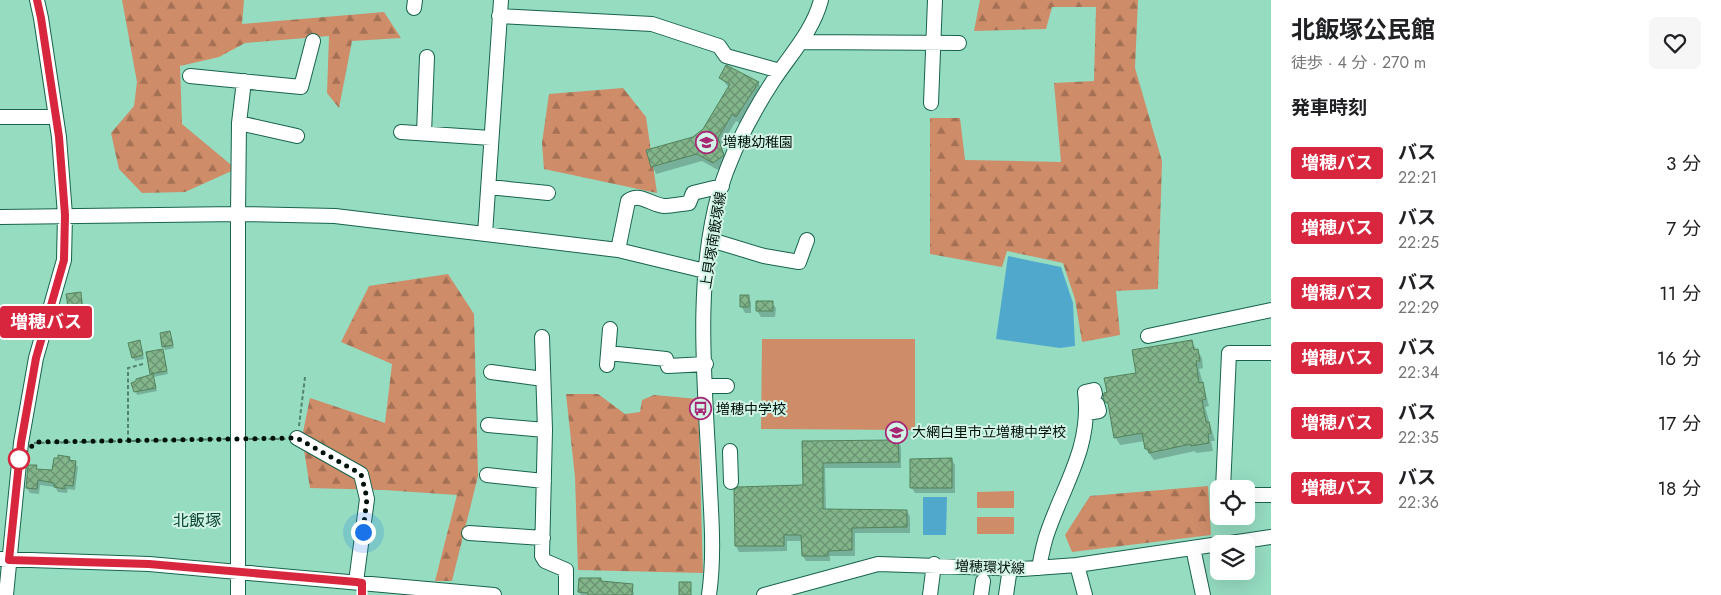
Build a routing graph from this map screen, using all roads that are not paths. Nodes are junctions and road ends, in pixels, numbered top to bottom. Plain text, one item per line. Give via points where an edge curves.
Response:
1 (36, 0) edge
2 (500, 0) edge
3 (821, 0) edge
4 (935, 0) edge
5 (499, 16) junction
6 (313, 41) dead end
7 (801, 42) junction
8 (934, 43) junction
9 (959, 43) dead end
10 (427, 57) dead end
11 (780, 71) junction
12 (190, 76) dead end
13 (244, 81) junction
14 (931, 104) dead end
15 (0, 117) edge
16 (56, 117) junction
17 (239, 123) junction
18 (401, 132) dead end
19 (424, 133) junction
20 (296, 136) dead end
21 (492, 138) junction
22 (722, 186) junction
23 (489, 187) junction
24 (548, 193) dead end
25 (238, 214) junction
26 (65, 215) junction
27 (0, 217) edge
28 (485, 234) junction
29 (711, 240) junction
30 (807, 240) dead end
31 (618, 250) junction
32 (705, 271) junction
33 (1271, 310) edge
34 (610, 329) dead end
35 (1148, 336) dead end
36 (542, 337) dead end
37 (1271, 353) edge
38 (706, 364) junction
39 (491, 372) dead end
40 (543, 379) junction
41 (706, 386) junction
42 (727, 386) dead end
43 (1093, 404) dead end
44 (488, 425) dead end
45 (545, 430) junction
46 (297, 438) road end
47 (709, 464) junction
48 (487, 475) dead end
49 (1224, 480) edge
50 (544, 481) junction
51 (732, 482) dead end
52 (1271, 494) edge
53 (1255, 495) edge
54 (470, 532) dead end
55 (1271, 537) edge
56 (543, 538) junction
57 (1255, 539) edge
58 (1210, 545) edge
59 (1193, 548) junction
60 (4, 560) edge
61 (934, 564) junction
62 (1077, 565) junction
63 (1010, 568) junction
64 (1039, 568) junction
65 (238, 572) junction
66 (360, 587) edge
67 (805, 590) edge
68 (6, 595) edge
69 (238, 595) edge
70 (494, 595) edge
71 (566, 595) edge
72 (709, 595) edge
73 (764, 595) edge
74 (930, 595) edge
75 (1006, 595) edge
76 (1085, 595) edge
77 (1203, 595) edge

1 - 16 street
2 - 5 street
3 - 7 street, 上貝塚南飯塚線
4 - 8 street
5 - 11 street via 652,24 719,46 726,56
5 - 21 street
6 - 13 street via 301,87
7 - 8 street
7 - 11 street, 上貝塚南飯塚線
8 - 9 street
8 - 14 street
10 - 19 street
11 - 22 street, 上貝塚南飯塚線 via 745,130
12 - 13 street
13 - 17 street
15 - 16 street
16 - 26 street
17 - 20 street
17 - 25 street
18 - 19 street
19 - 21 street
21 - 23 street
22 - 29 street, 上貝塚南飯塚線
22 - 31 street via 694,193 689,203 662,206 637,197 631,199
23 - 24 street
23 - 28 street
25 - 26 street
25 - 28 street via 335,216
25 - 65 street
26 - 27 street
26 - 60 street via 64,260 36,358
28 - 31 street
29 - 30 street via 764,256 799,262
29 - 32 street, 上貝塚南飯塚線
31 - 32 street
32 - 38 street, 上貝塚南飯塚線
33 - 35 street
34 - 38 street via 608,359 666,360 668,366
36 - 40 street
37 - 49 street via 1229,352
38 - 41 street, 上貝塚南飯塚線
39 - 40 street
40 - 45 street
41 - 42 street
41 - 47 street, 上貝塚南飯塚線
43 - 64 street via 1079,457 1046,537
44 - 45 street
45 - 50 street
46 - 66 street via 361,474 367,498
47 - 51 street via 730,457
47 - 72 street, 上貝塚南飯塚線 via 712,544
48 - 50 street
50 - 56 street
52 - 53 street
54 - 56 street
55 - 57 street
56 - 71 street via 542,556 566,570
58 - 59 street, 増穂環状線
59 - 62 street, 増穂環状線
59 - 77 street
60 - 65 street via 149,564
60 - 68 street
61 - 63 street, 増穂環状線
61 - 67 street, 増穂環状線 via 878,564
61 - 74 street
62 - 64 street, 増穂環状線
62 - 76 street
63 - 64 street, 増穂環状線
63 - 75 street
65 - 66 street
65 - 69 street
66 - 70 street
67 - 73 street, 増穂環状線

